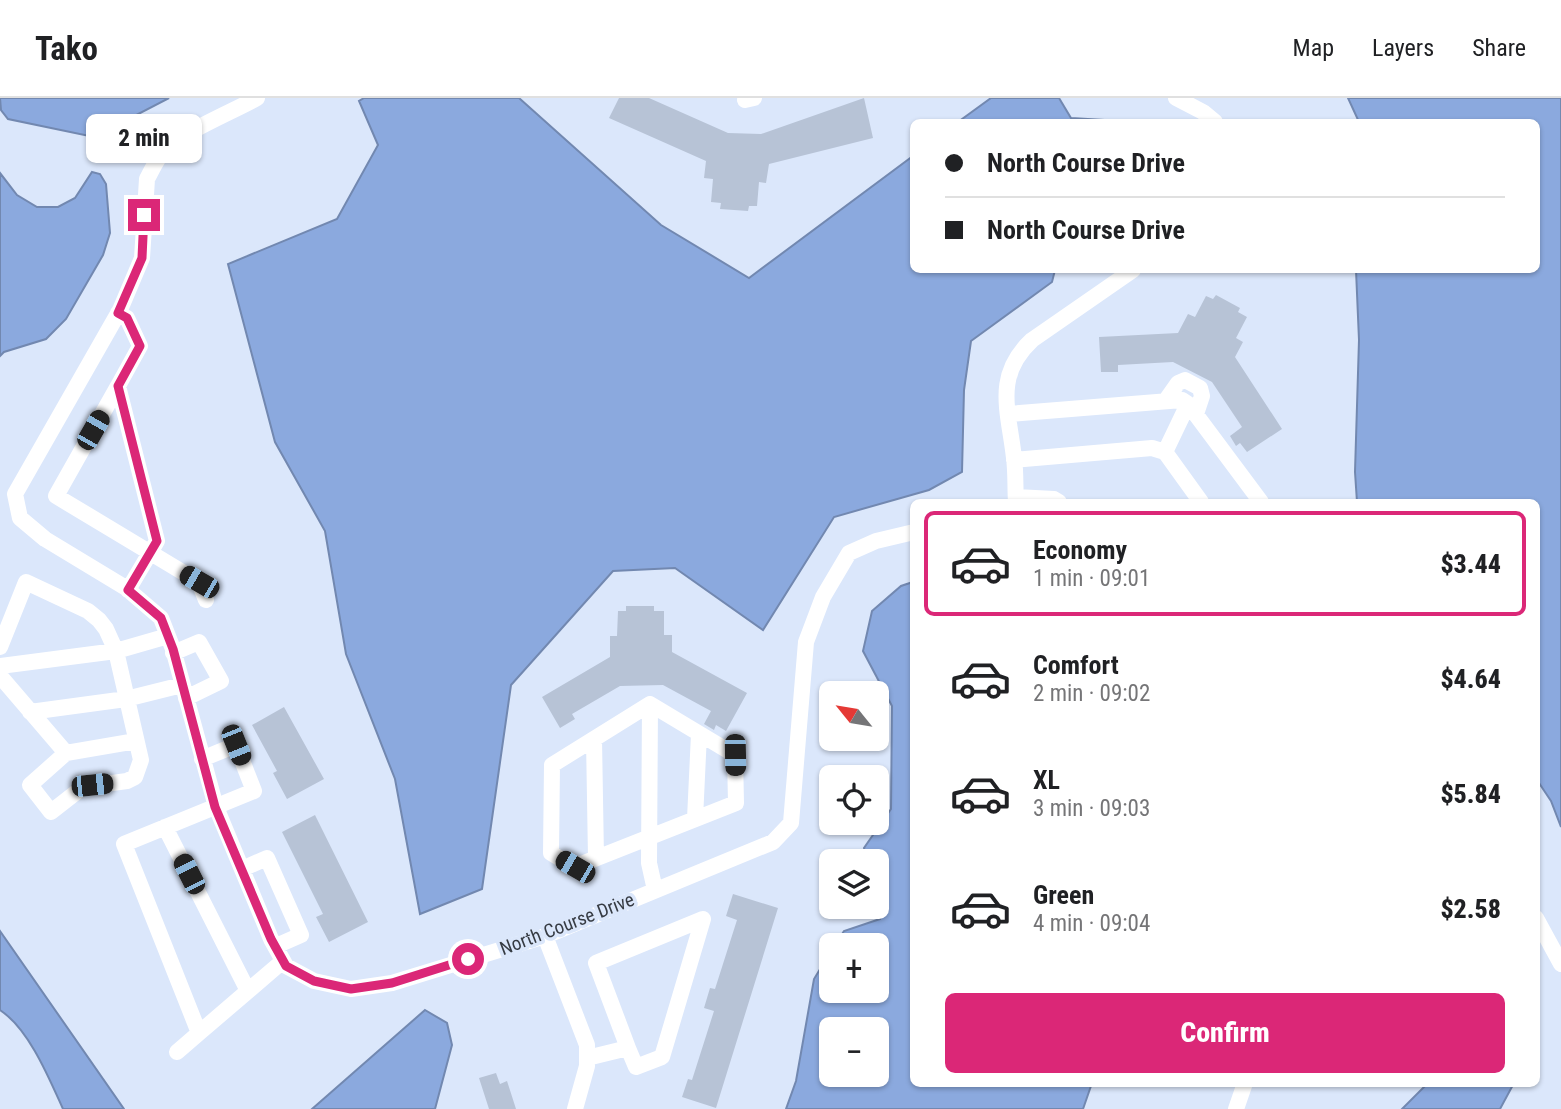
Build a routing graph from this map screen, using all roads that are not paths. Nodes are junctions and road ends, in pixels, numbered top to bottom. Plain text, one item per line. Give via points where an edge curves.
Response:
1 (257, 98) edge
2 (1176, 98) edge
3 (1212, 119) edge
4 (1129, 273) edge
5 (118, 313) junction
6 (118, 386) junction
7 (1192, 409) junction
8 (1007, 414) junction
9 (1165, 452) junction
10 (1014, 460) junction
11 (1016, 499) edge
12 (1199, 499) edge
13 (1259, 499) edge
14 (910, 533) edge
15 (150, 552) junction
16 (128, 590) junction
17 (206, 600) dead end
18 (168, 636) junction
19 (0, 647) edge
20 (116, 651) junction
21 (173, 653) junction
22 (0, 666) edge
23 (0, 676) edge
24 (184, 692) junction
25 (126, 699) junction
26 (650, 704) junction
27 (30, 712) junction
28 (699, 734) junction
29 (594, 739) junction
30 (136, 741) junction
31 (65, 753) junction
32 (202, 759) junction
33 (215, 807) junction
34 (695, 819) junction
35 (165, 827) junction
36 (649, 838) junction
37 (596, 858) junction
38 (242, 869) junction
39 (655, 890) junction
40 (1540, 925) edge
41 (545, 936) junction
42 (279, 953) junction
43 (1561, 964) edge
44 (248, 991) junction
45 (199, 1033) junction
46 (628, 1048) junction
47 (177, 1052) dead end
48 (587, 1058) junction
49 (1244, 1087) edge
50 (575, 1109) edge
51 (1236, 1109) edge

1 - 5 street via 164,151 147,179 142,258
2 - 3 street
4 - 8 street via 1018,353 1008,373
5 - 6 street via 127,318 140,346
5 - 16 street via 15,494 20,518 45,539
6 - 15 street via 157,541
6 - 15 street via 56,496
7 - 8 street via 1202,396 1200,388 1185,380 1166,400
7 - 9 street
7 - 13 street
8 - 10 street
9 - 10 street via 1152,447
9 - 12 street
10 - 11 street
14 - 39 street, North Course Drive via 849,553 823,597 806,642 791,823 773,842
15 - 16 street
15 - 17 street via 199,582
16 - 18 street via 161,618
18 - 20 street
18 - 21 street
19 - 20 street via 26,582 99,620
20 - 22 street
20 - 25 street
21 - 24 street
21 - 24 street via 200,642 221,681
23 - 27 street
24 - 25 street
24 - 32 street
25 - 27 street
25 - 30 street
26 - 28 street
26 - 29 street
26 - 36 street
27 - 31 street
28 - 34 street
28 - 34 street via 735,755 736,803
29 - 37 street
29 - 37 street via 552,765 551,853 575,867
30 - 31 street
30 - 31 street via 141,760 135,777 83,787 51,812 30,785
32 - 33 street
32 - 33 street via 236,745 254,791
33 - 35 street
33 - 38 street
34 - 36 street
35 - 44 street
35 - 45 street via 124,844
36 - 37 street
36 - 39 street
38 - 42 street
38 - 42 street via 267,858 302,935
39 - 41 street, North Course Drive
40 - 43 street
41 - 42 street, North Course Drive via 392,983 351,989 314,981 286,966
41 - 48 street via 587,1045
42 - 44 street
44 - 45 street
45 - 47 street
46 - 46 street via 636,1067 662,1057 704,919 596,963
46 - 48 street
48 - 50 street
49 - 51 street

